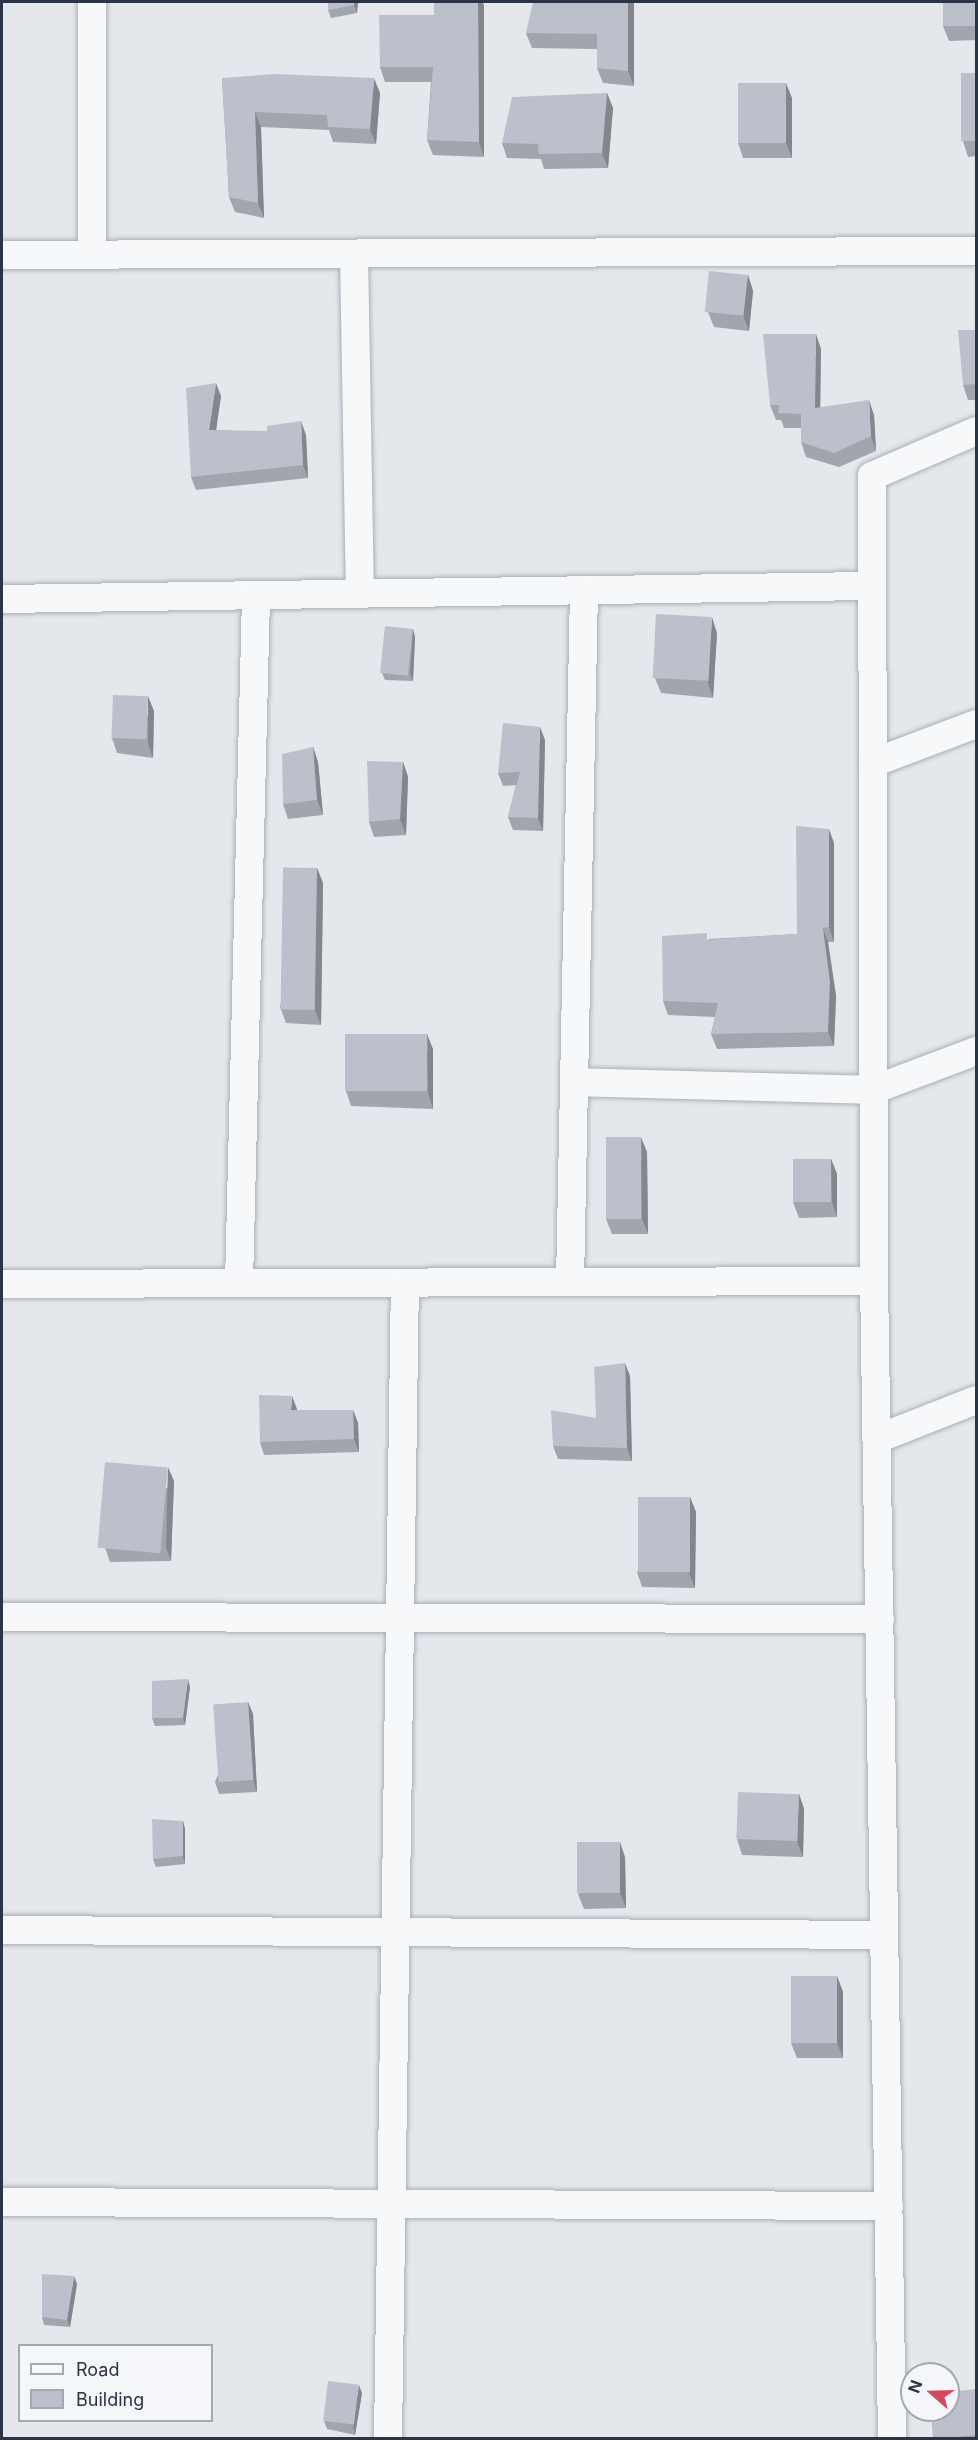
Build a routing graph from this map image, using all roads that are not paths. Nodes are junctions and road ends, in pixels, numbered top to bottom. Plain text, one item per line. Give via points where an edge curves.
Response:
1 (92, 2) edge
2 (976, 251) edge
3 (92, 254) junction
4 (354, 254) junction
5 (2, 255) edge
6 (976, 431) edge
7 (873, 586) junction
8 (584, 590) junction
9 (360, 593) junction
10 (256, 595) junction
11 (2, 599) edge
12 (976, 724) edge
13 (873, 764) junction
14 (976, 1051) edge
15 (574, 1082) junction
16 (873, 1090) junction
17 (874, 1281) junction
18 (570, 1282) junction
19 (405, 1283) junction
20 (2, 1284) edge
21 (239, 1284) junction
22 (976, 1400) edge
23 (877, 1439) junction
24 (2, 1617) edge
25 (400, 1618) junction
26 (880, 1619) junction
27 (2, 1930) edge
28 (395, 1932) junction
29 (884, 1935) junction
30 (2, 2202) edge
31 (392, 2204) junction
32 (889, 2206) junction
33 (388, 2439) edge
34 (892, 2439) edge

1 - 3 street
2 - 4 street
3 - 4 street
3 - 5 street
4 - 9 street
6 - 7 street via 872,476
7 - 8 street
7 - 13 street
8 - 9 street
8 - 15 street
9 - 10 street
10 - 11 street
10 - 21 street
12 - 13 street
13 - 16 street
14 - 16 street
15 - 16 street
15 - 18 street
16 - 17 street
17 - 18 street
17 - 23 street
18 - 19 street
19 - 21 street
19 - 25 street
20 - 21 street
22 - 23 street
23 - 26 street
24 - 25 street
25 - 26 street
25 - 28 street
26 - 29 street
27 - 28 street
28 - 29 street
28 - 31 street
29 - 32 street
30 - 31 street
31 - 32 street
31 - 33 street
32 - 34 street

